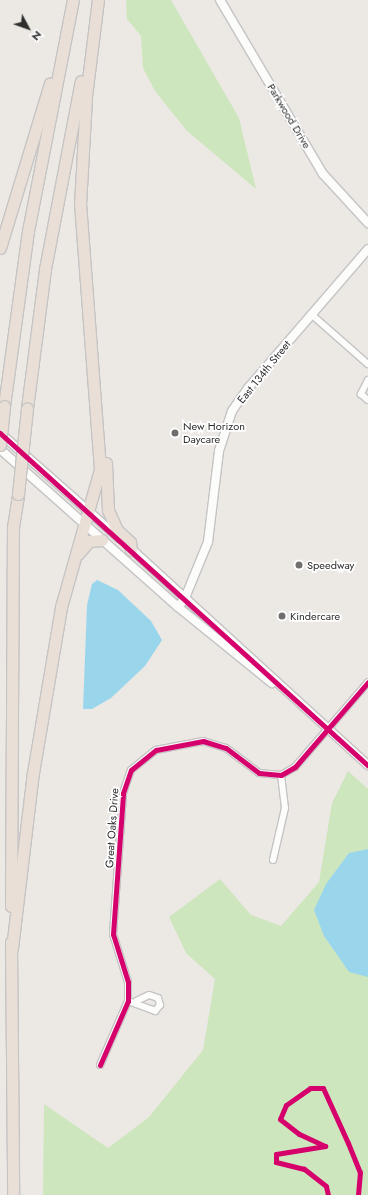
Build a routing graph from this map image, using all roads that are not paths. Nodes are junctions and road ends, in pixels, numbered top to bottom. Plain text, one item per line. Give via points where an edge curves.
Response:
1 (73, 0) edge
2 (98, 0) edge
3 (220, 0) edge
4 (69, 21) junction
5 (368, 223) edge
6 (0, 248) edge
7 (368, 249) edge
8 (311, 314) junction
9 (368, 364) edge
10 (368, 380) edge
11 (368, 400) edge
12 (0, 433) edge
13 (0, 445) edge
14 (0, 449) edge
15 (101, 452) junction
16 (90, 511) junction
17 (86, 526) junction
18 (102, 540) junction
19 (131, 550) junction
20 (65, 590) junction
21 (185, 598) junction
22 (178, 607) junction
23 (368, 682) edge
24 (294, 698) junction
25 (328, 730) junction
26 (368, 765) edge
27 (280, 775) junction
28 (273, 860) dead end
29 (12, 948) junction
30 (128, 1001) junction
31 (136, 1002) dead end
32 (100, 1065) dead end
33 (13, 1195) edge

1 - 4 highway
2 - 15 highway via 86,96 80,205
2 - 29 highway, bridge via 45,269 13,527
3 - 5 street, Parkwood Drive via 323,174
4 - 6 highway
4 - 13 highway, bridge via 28,231
7 - 8 street, East 134th Street
8 - 9 street
8 - 21 street, East 134th Street via 232,411 219,451 208,542
10 - 11 street via 361,394
12 - 16 street
14 - 17 street
15 - 16 highway
15 - 19 highway via 106,458 108,510 111,522 130,542
16 - 17 highway
16 - 19 street
17 - 18 street
17 - 20 highway
18 - 20 highway via 83,545
18 - 22 street
19 - 21 street
20 - 29 highway via 33,773
21 - 22 street, East 134th Street
21 - 24 street
22 - 24 street via 253,671
23 - 25 street
24 - 25 street
25 - 26 street
25 - 27 street via 295,767
27 - 28 street via 286,808
27 - 30 street, Great Oaks Drive via 259,773 226,748 203,741 156,750 131,770 123,793 113,934 128,982
29 - 33 highway
30 - 31 street
30 - 32 street, Great Oaks Drive via 124,1016

